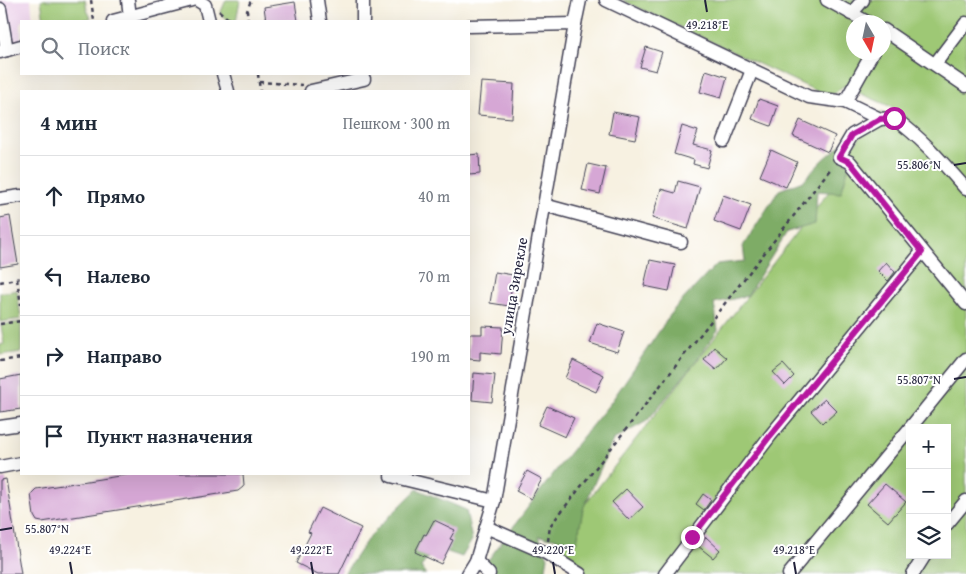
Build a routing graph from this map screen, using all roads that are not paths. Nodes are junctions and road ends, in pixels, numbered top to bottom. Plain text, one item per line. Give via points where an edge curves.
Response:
1 (128, 0) edge
2 (192, 0) edge
3 (197, 0) edge
4 (317, 0) edge
5 (363, 0) edge
6 (580, 0) edge
7 (606, 0) edge
8 (827, 0) edge
9 (863, 0) edge
10 (158, 4) edge
11 (0, 9) edge
12 (851, 14) joint
13 (130, 17) junction
14 (117, 20) edge
15 (209, 20) edge
16 (320, 20) edge
17 (363, 20) edge
18 (966, 23) edge
19 (575, 24) junction
20 (470, 26) edge
21 (891, 36) edge
22 (20, 46) edge
23 (3, 51) edge
24 (869, 60) edge
25 (935, 64) junction
26 (752, 70) junction
27 (223, 75) edge
28 (330, 80) edge
29 (365, 84) edge
30 (966, 86) edge
31 (307, 88) edge
32 (228, 90) edge
33 (846, 102) junction
34 (880, 119) junction
35 (724, 141) dead end
36 (966, 189) edge
37 (20, 196) edge
38 (0, 199) edge
39 (544, 205) junction
40 (681, 242) dead end
41 (922, 252) junction
42 (966, 304) edge
43 (966, 359) edge
44 (20, 424) edge
45 (913, 424) edge
46 (0, 427) edge
47 (906, 433) edge
48 (20, 463) edge
49 (0, 467) edge
50 (391, 476) dead end
51 (494, 501) junction
52 (966, 501) edge
53 (951, 519) edge
54 (486, 528) junction
55 (922, 559) edge
56 (476, 561) junction
57 (468, 574) edge
58 (489, 574) edge
59 (580, 574) edge
60 (665, 574) edge
61 (789, 574) edge
62 (913, 574) edge

1 - 13 street
2 - 10 street
3 - 15 street via 205,5
4 - 16 street
5 - 17 street
6 - 19 street, улица Зирекле
7 - 26 street
8 - 12 street
9 - 12 street
10 - 13 street
11 - 23 street
13 - 14 street
18 - 25 street
19 - 20 street
19 - 39 street, улица Зирекле
21 - 25 street
22 - 23 street
24 - 33 street
25 - 30 street
26 - 33 street via 809,97
26 - 35 street
27 - 32 street
28 - 29 street
28 - 31 street
33 - 34 street
34 - 36 street via 894,118 908,128
34 - 41 street via 852,135 839,157 850,162
37 - 38 street
39 - 40 street
39 - 51 street, улица Зирекле
41 - 42 street
41 - 60 street via 770,436
43 - 45 street
44 - 46 street
47 - 61 street
48 - 49 street
50 - 51 street
51 - 54 street, улица Зирекле
52 - 53 street
54 - 56 street, улица Зирекле
54 - 59 street via 546,553
55 - 62 street
56 - 57 street, улица Зирекле
56 - 58 street

